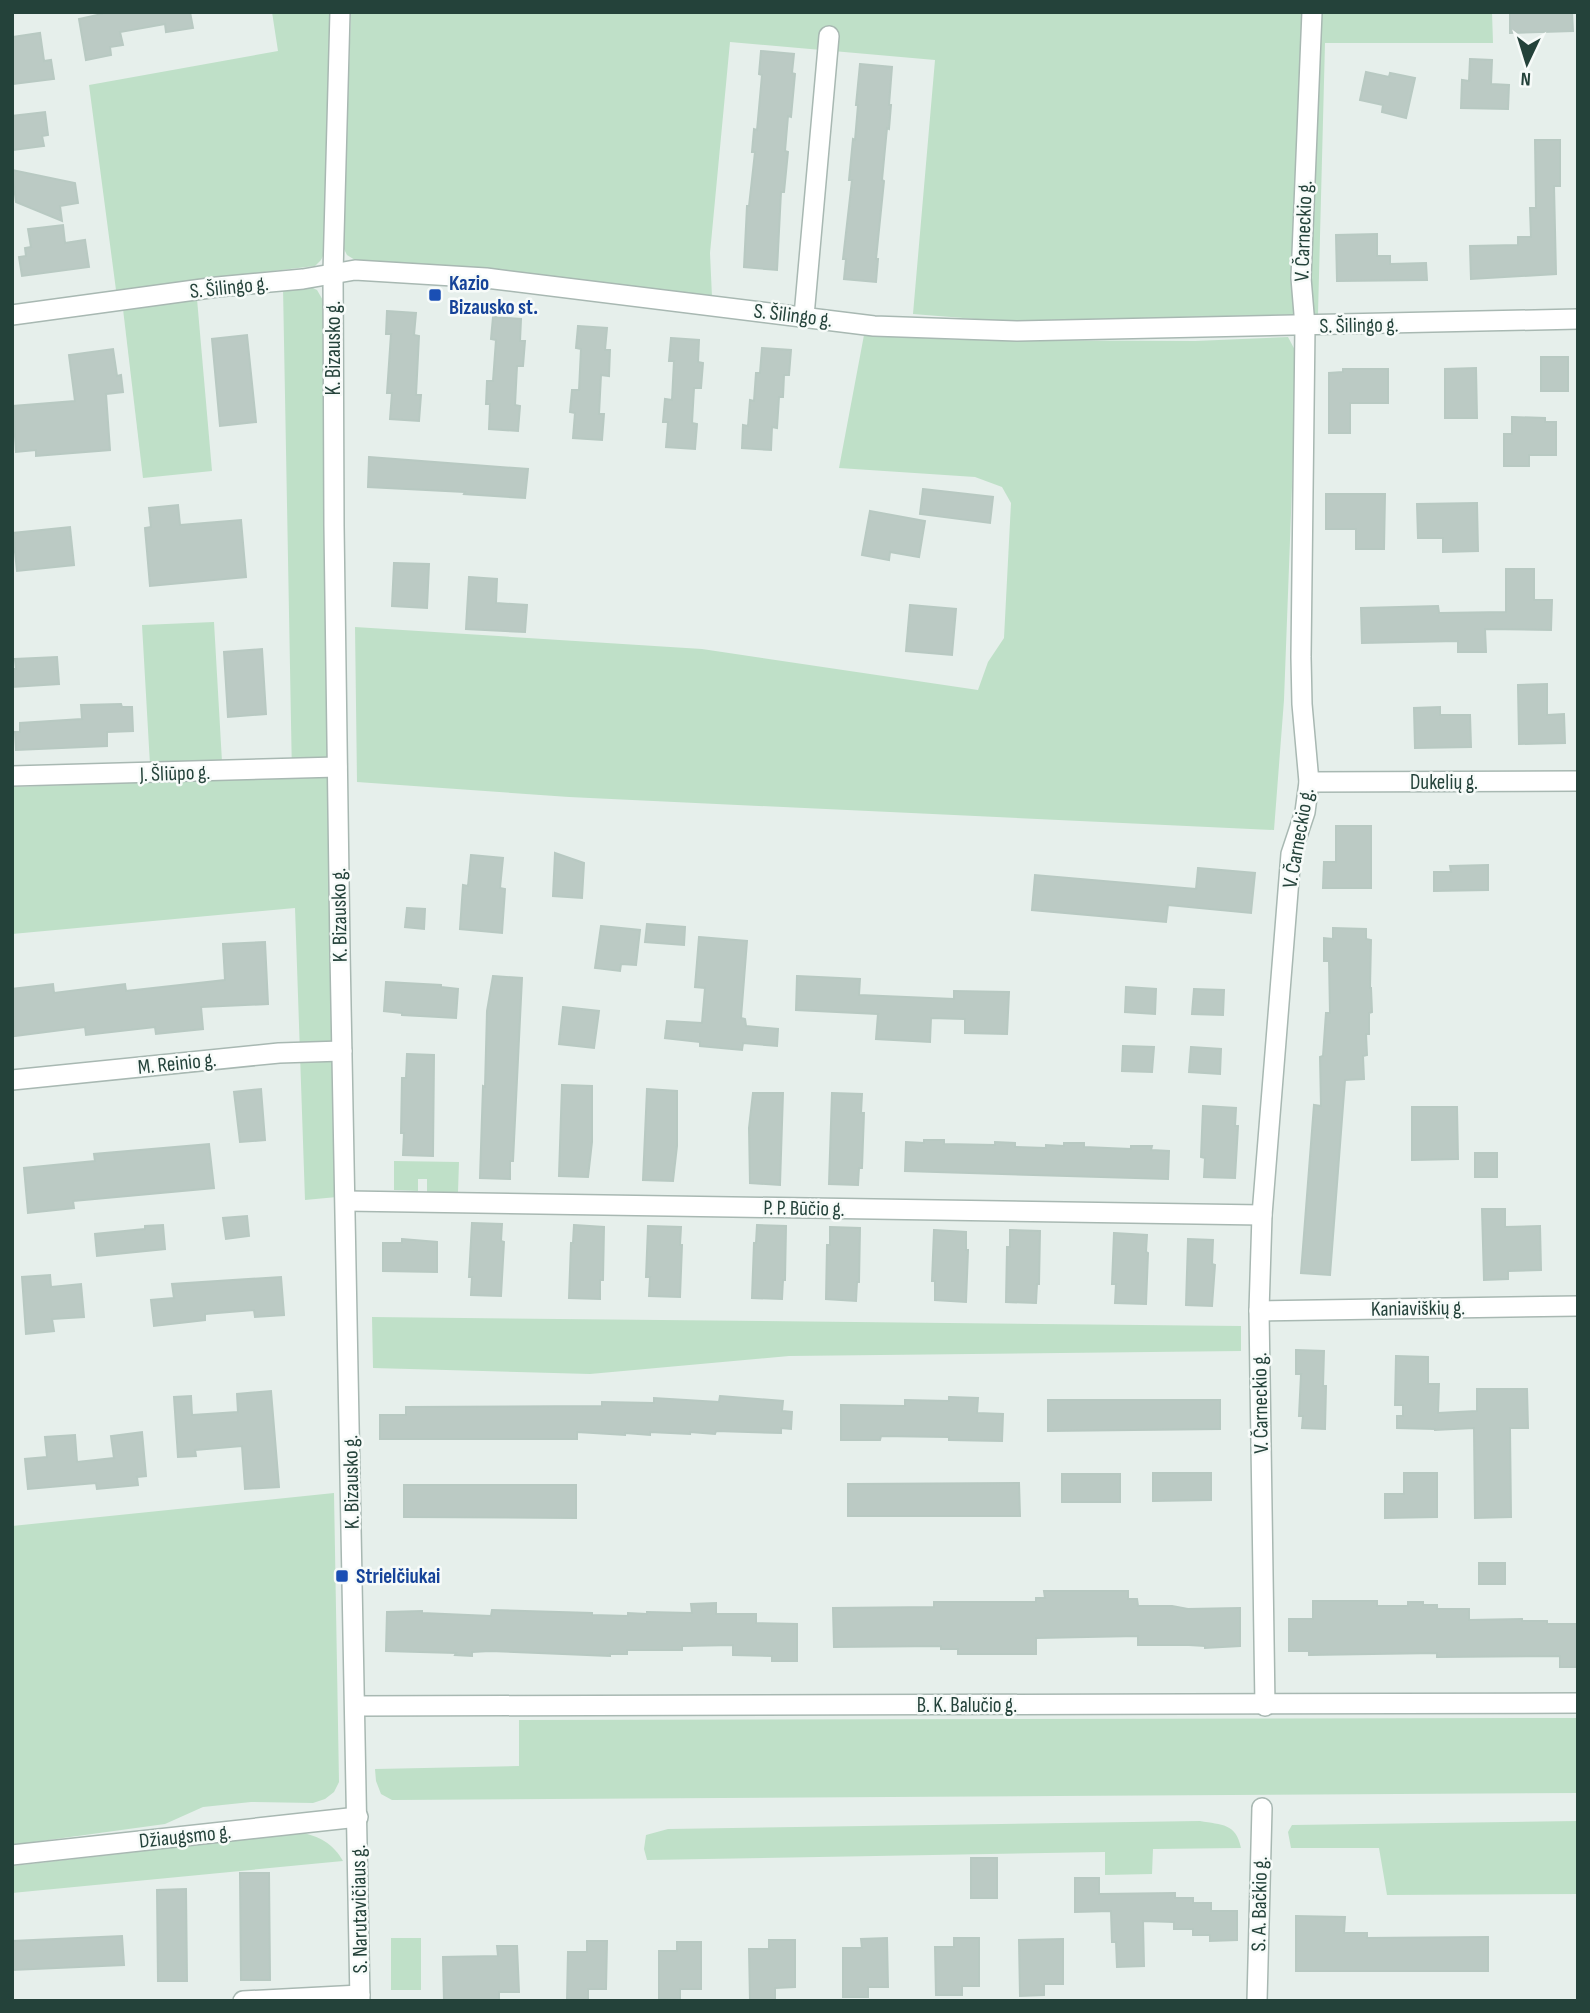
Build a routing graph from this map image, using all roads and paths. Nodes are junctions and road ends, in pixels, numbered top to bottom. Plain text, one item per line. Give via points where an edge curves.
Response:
1 (340, 12) edge
2 (1312, 12) edge
3 (829, 36) dead end
4 (333, 274) junction
5 (12, 315) edge
6 (804, 316) junction
7 (1578, 319) edge
8 (1305, 326) junction
9 (337, 767) junction
10 (12, 776) edge
11 (1578, 781) edge
12 (1309, 782) junction
13 (342, 1051) junction
14 (12, 1080) edge
15 (346, 1200) junction
16 (1262, 1214) junction
17 (1578, 1306) edge
18 (1259, 1311) junction
19 (1578, 1703) edge
20 (356, 1706) junction
21 (1265, 1706) junction
22 (1262, 1808) dead end
23 (358, 1817) junction
24 (12, 1855) edge
25 (360, 1998) edge
26 (243, 2001) edge
27 (1257, 2001) edge

1 - 4 street, K. Bizausko g.
2 - 8 street, V. Čarneckio g. via 1301,278
3 - 6 street
4 - 5 street, S. Šilingo g.
4 - 6 street, S. Šilingo g. via 355,270 486,278
4 - 9 street, K. Bizausko g.
6 - 8 street, S. Šilingo g. via 874,326 1017,331
7 - 8 street, S. Šilingo g.
8 - 12 street, V. Čarneckio g. via 1301,657
9 - 10 street, J. Šliūpo g.
9 - 13 street, K. Bizausko g.
11 - 12 street, Dukelių g.
12 - 16 street, V. Čarneckio g. via 1291,854
13 - 14 street, M. Reinio g. via 279,1053
13 - 15 street, K. Bizausko g.
15 - 16 street, P. P. Būčio g.
15 - 20 street, K. Bizausko g.
16 - 18 street, V. Čarneckio g.
17 - 18 street, Kaniaviškių g.
18 - 21 street, V. Čarneckio g.
19 - 21 street, B. K. Balučio g.
20 - 21 street, B. K. Balučio g.
20 - 23 street, K. Bizausko g.
22 - 27 street, S. A. Bačkio g.
23 - 24 street, Džiaugsmo g.
23 - 25 street, S. Narutavičiaus g.
25 - 26 street

